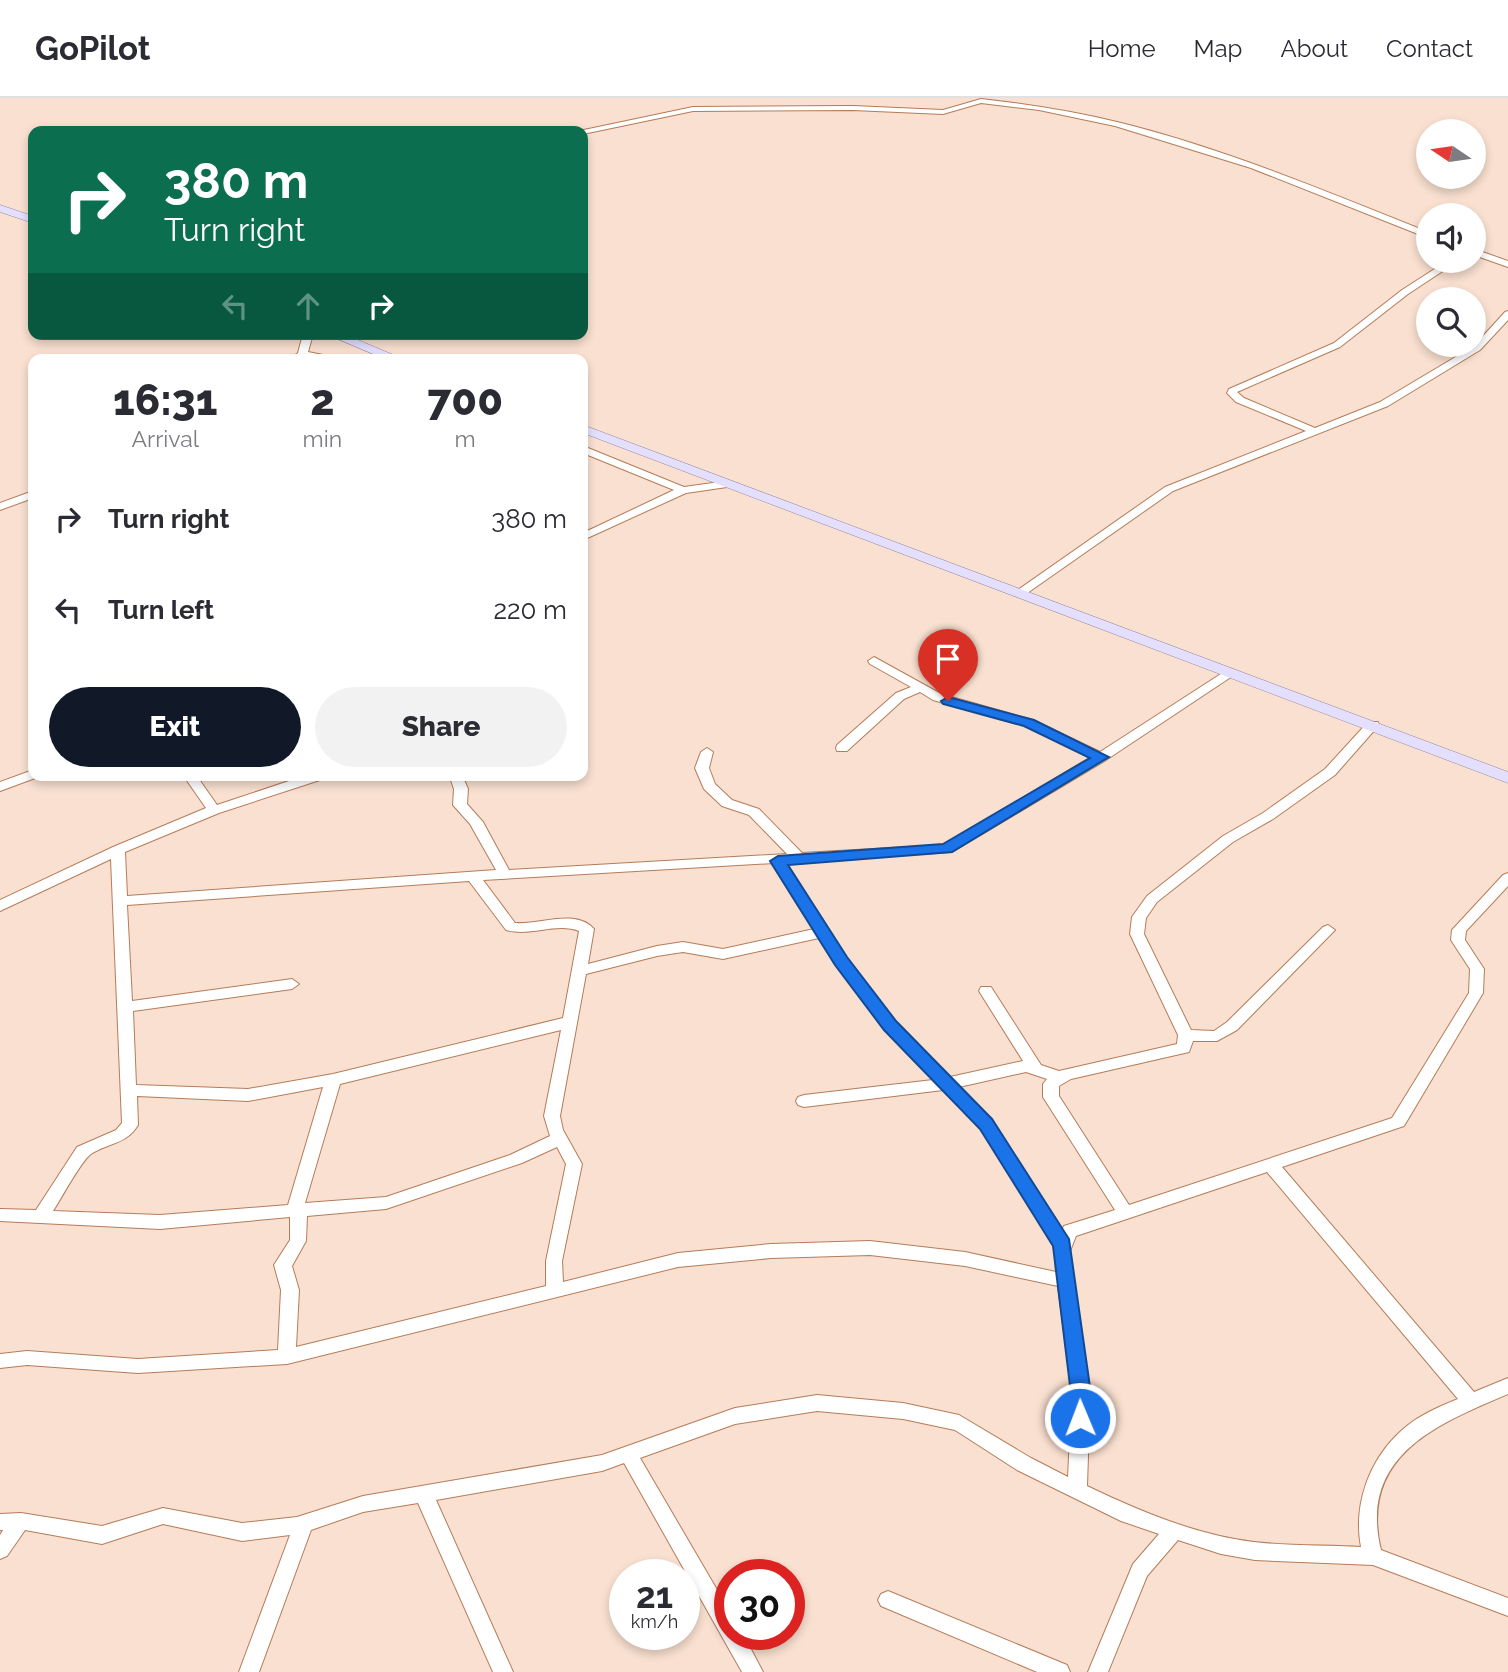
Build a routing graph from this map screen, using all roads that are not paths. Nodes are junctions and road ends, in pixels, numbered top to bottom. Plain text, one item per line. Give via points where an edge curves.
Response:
1 (588, 131) edge
2 (0, 208) edge
3 (28, 218) edge
4 (1416, 231) edge
5 (1486, 256) edge
6 (1508, 264) edge
7 (1435, 273) edge
8 (1508, 314) edge
9 (348, 340) edge
10 (384, 354) edge
11 (588, 431) edge
12 (1314, 431) junction
13 (588, 451) edge
14 (727, 484) junction
15 (683, 490) junction
16 (28, 496) edge
17 (0, 507) edge
18 (588, 535) edge
19 (1018, 594) junction
20 (874, 661) dead end
21 (1231, 673) junction
22 (922, 687) junction
23 (1373, 725) junction
24 (842, 748) dead end
25 (707, 752) dead end
26 (1101, 757) junction
27 (28, 776) edge
28 (1508, 778) edge
29 (193, 781) edge
30 (303, 781) edge
31 (458, 781) edge
32 (0, 787) edge
33 (214, 810) junction
34 (118, 850) junction
35 (800, 859) junction
36 (778, 861) junction
37 (505, 874) junction
38 (473, 876) junction
39 (1508, 878) edge
40 (122, 901) junction
41 (1, 909) edge
42 (1328, 930) dead end
43 (823, 932) junction
44 (579, 971) junction
45 (292, 984) dead end
46 (986, 991) dead end
47 (127, 1007) junction
48 (570, 1022) junction
49 (1186, 1035) junction
50 (1034, 1067) junction
51 (1058, 1077) junction
52 (334, 1080) junction
53 (946, 1084) junction
54 (131, 1090) junction
55 (804, 1101) dead end
56 (558, 1139) junction
57 (1271, 1165) junction
58 (297, 1211) junction
59 (1126, 1213) junction
60 (0, 1215) edge
61 (40, 1217) junction
62 (1062, 1244) junction
63 (1066, 1281) junction
64 (555, 1290) junction
65 (287, 1357) junction
66 (0, 1362) edge
67 (1508, 1386) edge
68 (1472, 1402) junction
69 (628, 1454) junction
70 (1077, 1489) junction
71 (424, 1494) junction
72 (21, 1521) junction
73 (0, 1522) edge
74 (304, 1524) junction
75 (1174, 1530) junction
76 (0, 1550) edge
77 (1373, 1556) junction
78 (888, 1600) dead end
79 (714, 1603) edge
80 (1508, 1607) edge
81 (741, 1650) edge
82 (250, 1672) edge
83 (503, 1672) edge
84 (753, 1672) edge
85 (1060, 1672) edge
86 (1098, 1672) edge

1 - 4 street via 693,109 943,112 981,101 1039,107 1117,124 1254,166
2 - 3 main road
5 - 6 street
7 - 12 street via 1337,345 1234,389 1240,400
8 - 12 street via 1478,348 1384,404
9 - 10 main road
11 - 14 main road
12 - 19 street via 1169,489
13 - 15 street
14 - 15 street
14 - 19 main road
15 - 18 street
16 - 17 street
19 - 21 main road
20 - 22 street
21 - 23 main road
21 - 26 street
22 - 24 street via 900,696
22 - 26 street via 948,701 1029,723
23 - 28 main road
23 - 49 street via 1330,772 1228,839 1152,899 1139,917 1137,934
25 - 35 street via 702,768 709,786 727,803 754,812
26 - 35 street via 947,849
27 - 32 street
29 - 33 street
30 - 33 street
31 - 37 street via 460,805 476,822
33 - 34 street
34 - 40 street
34 - 41 street
35 - 36 street
36 - 37 street
36 - 43 street
37 - 38 street
38 - 40 street
38 - 44 street via 511,927 584,925
39 - 57 street via 1459,930 1458,940 1477,970 1476,993 1422,1077 1404,1116 1391,1126
40 - 47 street
42 - 49 street via 1232,1026 1217,1036
43 - 44 street via 723,954 683,947 657,951
43 - 53 street via 890,1026
44 - 48 street
45 - 47 street
46 - 50 street
47 - 54 street
48 - 52 street
48 - 56 street via 552,1116
49 - 51 street via 1184,1048
50 - 51 street
50 - 53 street
51 - 59 street via 1051,1084 1051,1097
52 - 54 street via 248,1096
52 - 58 street
53 - 55 street
53 - 62 street via 986,1124
54 - 61 street via 130,1125 122,1134 83,1151
56 - 58 street via 407,1198
56 - 64 street via 574,1164 554,1261
57 - 59 street
57 - 68 street
58 - 61 street via 160,1222
58 - 65 street via 298,1241 284,1265 290,1290
59 - 62 street via 1070,1231
60 - 61 street
62 - 63 street
63 - 64 street via 965,1258 860,1248 685,1259
63 - 70 street via 1081,1394
64 - 65 street
65 - 66 street via 138,1366 27,1358
67 - 68 street
68 - 77 street via 1413,1430 1394,1446 1380,1469 1366,1516
69 - 70 street via 735,1416 817,1403 903,1411 959,1423 1024,1464
69 - 71 street via 602,1463
69 - 79 street
70 - 75 street via 1128,1515
71 - 74 street via 355,1506
71 - 83 street
72 - 73 street
72 - 74 street via 102,1535 163,1516 242,1532
72 - 76 street
74 - 82 street
75 - 77 street via 1255,1551
75 - 86 street via 1140,1570
77 - 80 street
78 - 85 street
81 - 84 street

